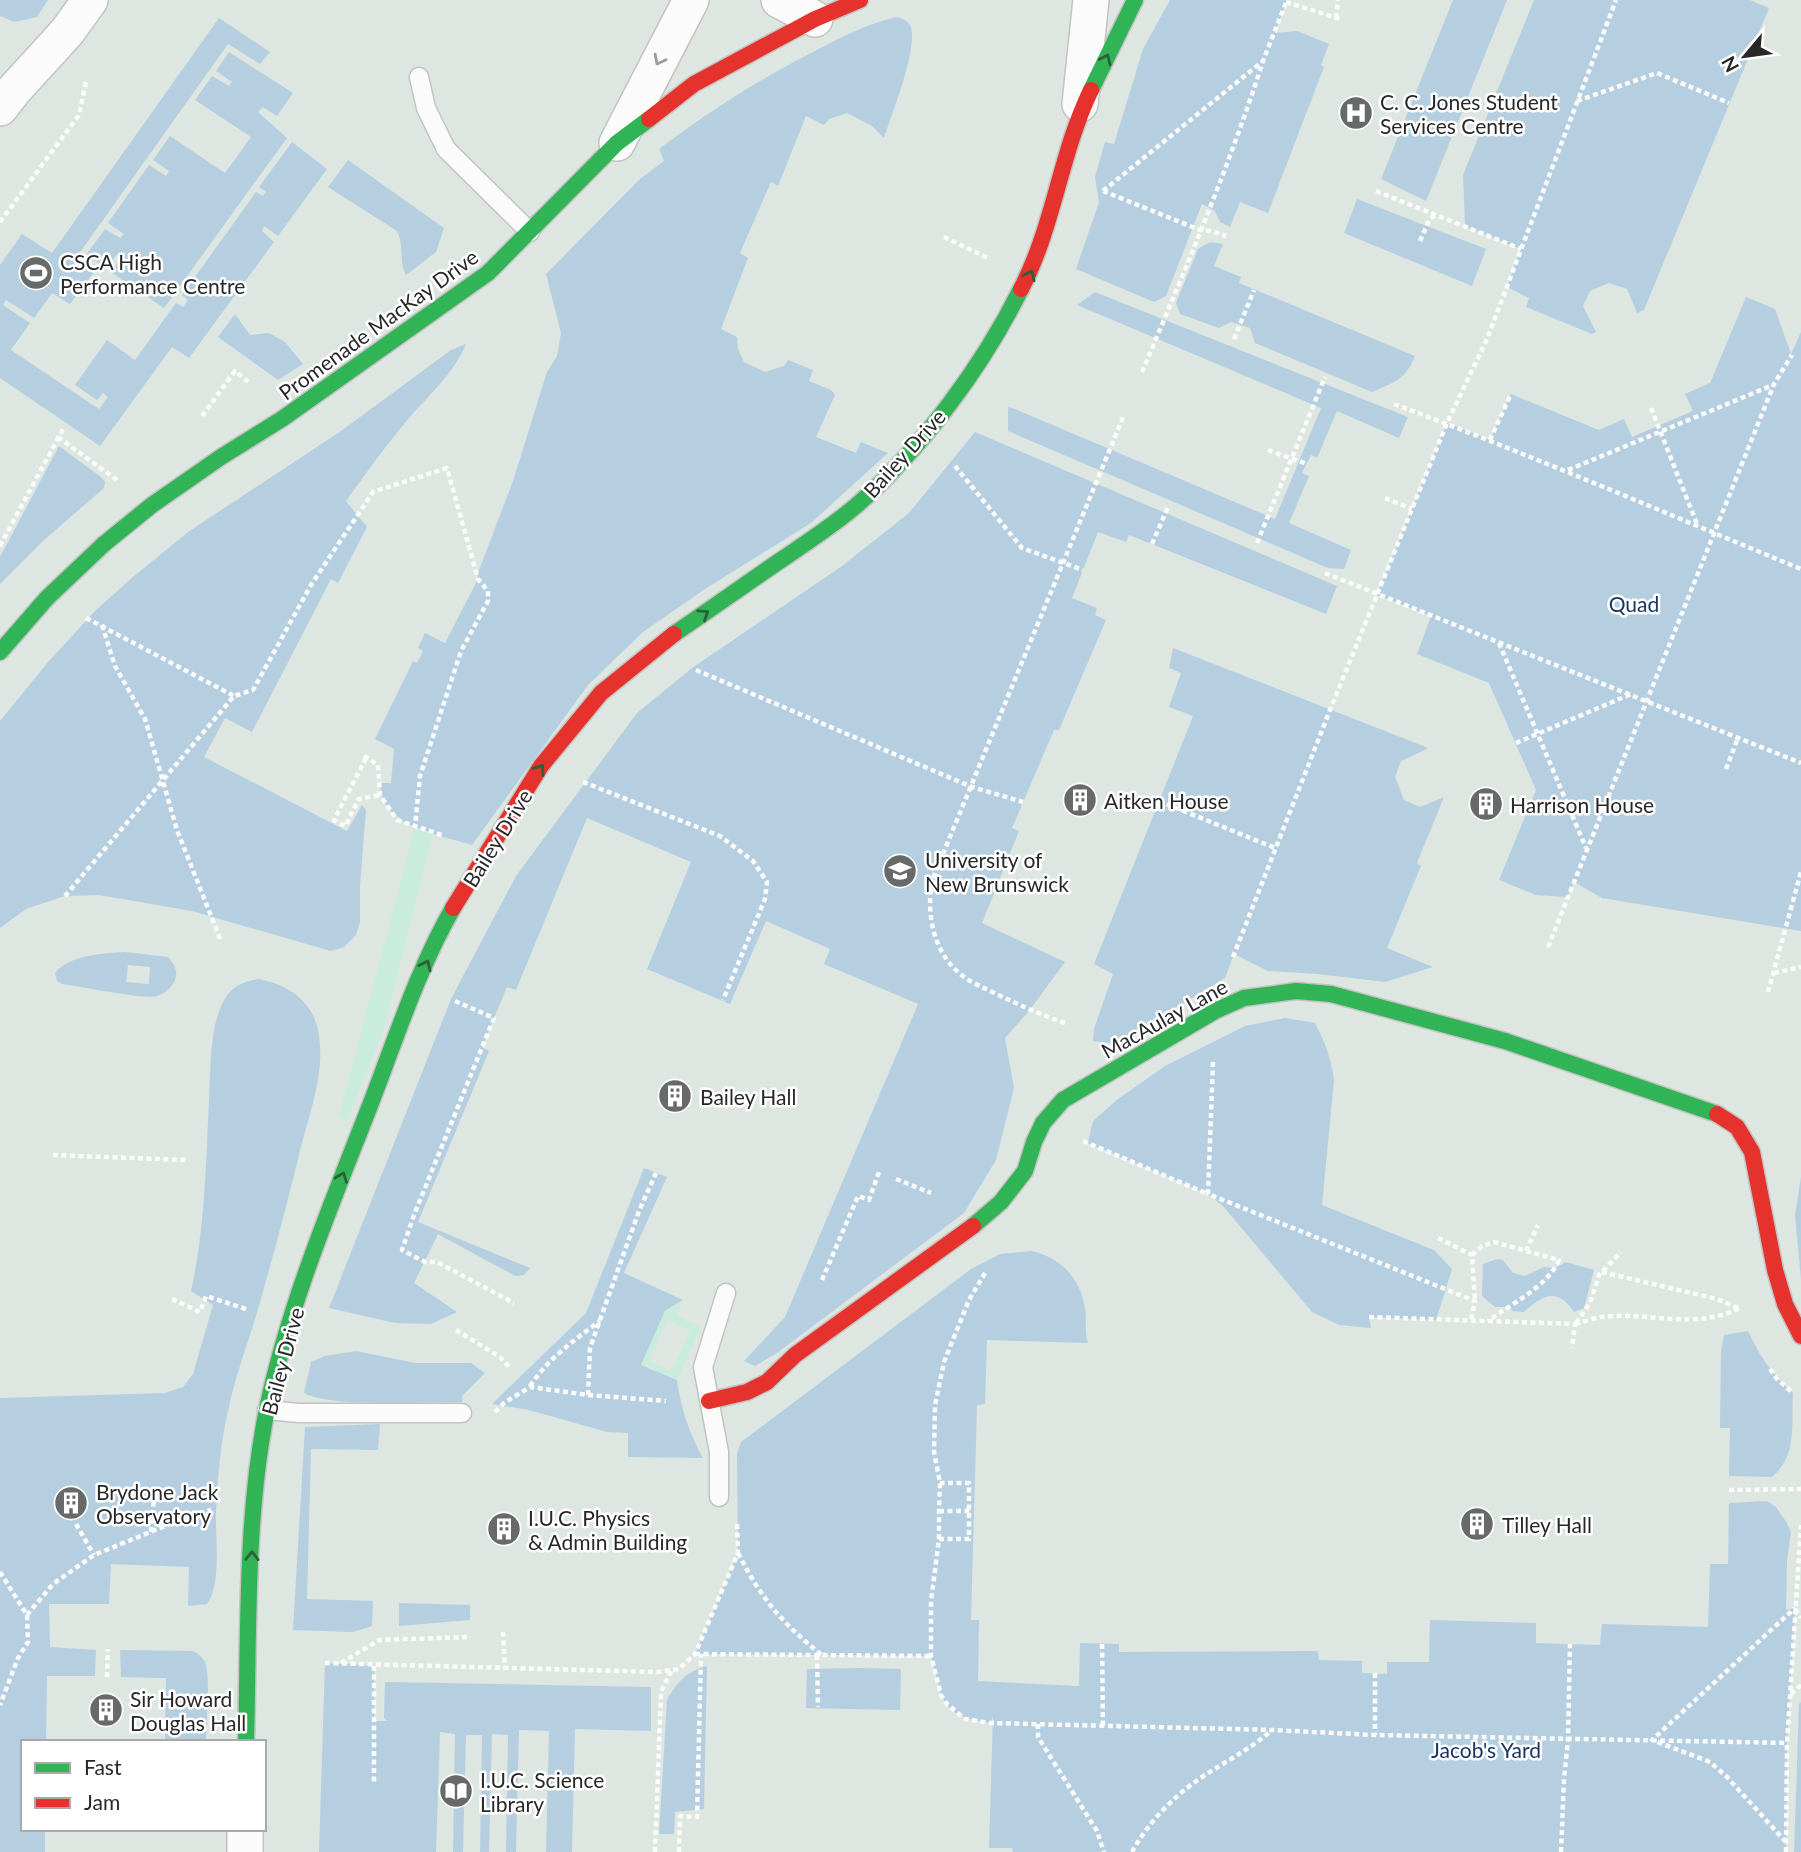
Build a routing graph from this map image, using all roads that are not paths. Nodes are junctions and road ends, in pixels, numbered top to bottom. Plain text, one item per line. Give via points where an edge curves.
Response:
1 (90, 0) edge
2 (691, 0) edge
3 (779, 0) edge
4 (860, 0) edge
5 (1091, 0) edge
6 (1135, 0) edge
7 (815, 19) junction
8 (419, 77) dead end
9 (5, 92) edge
10 (1078, 117) junction
11 (617, 143) junction
12 (530, 232) junction
13 (0, 652) edge
14 (726, 1293) dead end
15 (1801, 1336) edge
16 (709, 1401) junction
17 (267, 1410) junction
18 (462, 1413) dead end
19 (719, 1497) dead end
20 (246, 1740) edge
21 (245, 1831) edge
22 (245, 1852) edge

1 - 9 street via 68,32
2 -> 11 street
3 - 7 street
4 - 7 street, Promenade MacKay Drive
5 - 10 street, Bailey Drive
10 -> 6 street, Bailey Drive
7 - 11 street, Promenade MacKay Drive via 694,84
8 - 12 lane via 426,108 446,149
17 -> 10 street, Bailey Drive via 317,1240 414,991 448,917 485,854 541,766 601,693 661,643 856,506 929,430 1017,302 1037,259
11 - 12 street, Promenade MacKay Drive
12 - 13 street, Promenade MacKay Drive via 488,273 437,312 152,505 47,598
14 - 16 lane via 703,1367
15 - 16 street, MacAulay Lane via 1774,1271 1747,1139 1734,1124 1706,1109 1505,1041 1331,994 1296,991 1244,998 1215,1010 1063,1100 1043,1123 1025,1171 985,1217 795,1355 776,1377 755,1390
16 - 19 lane via 719,1452
17 - 18 lane
20 -> 17 street, Bailey Drive via 253,1510
21 - 22 street

